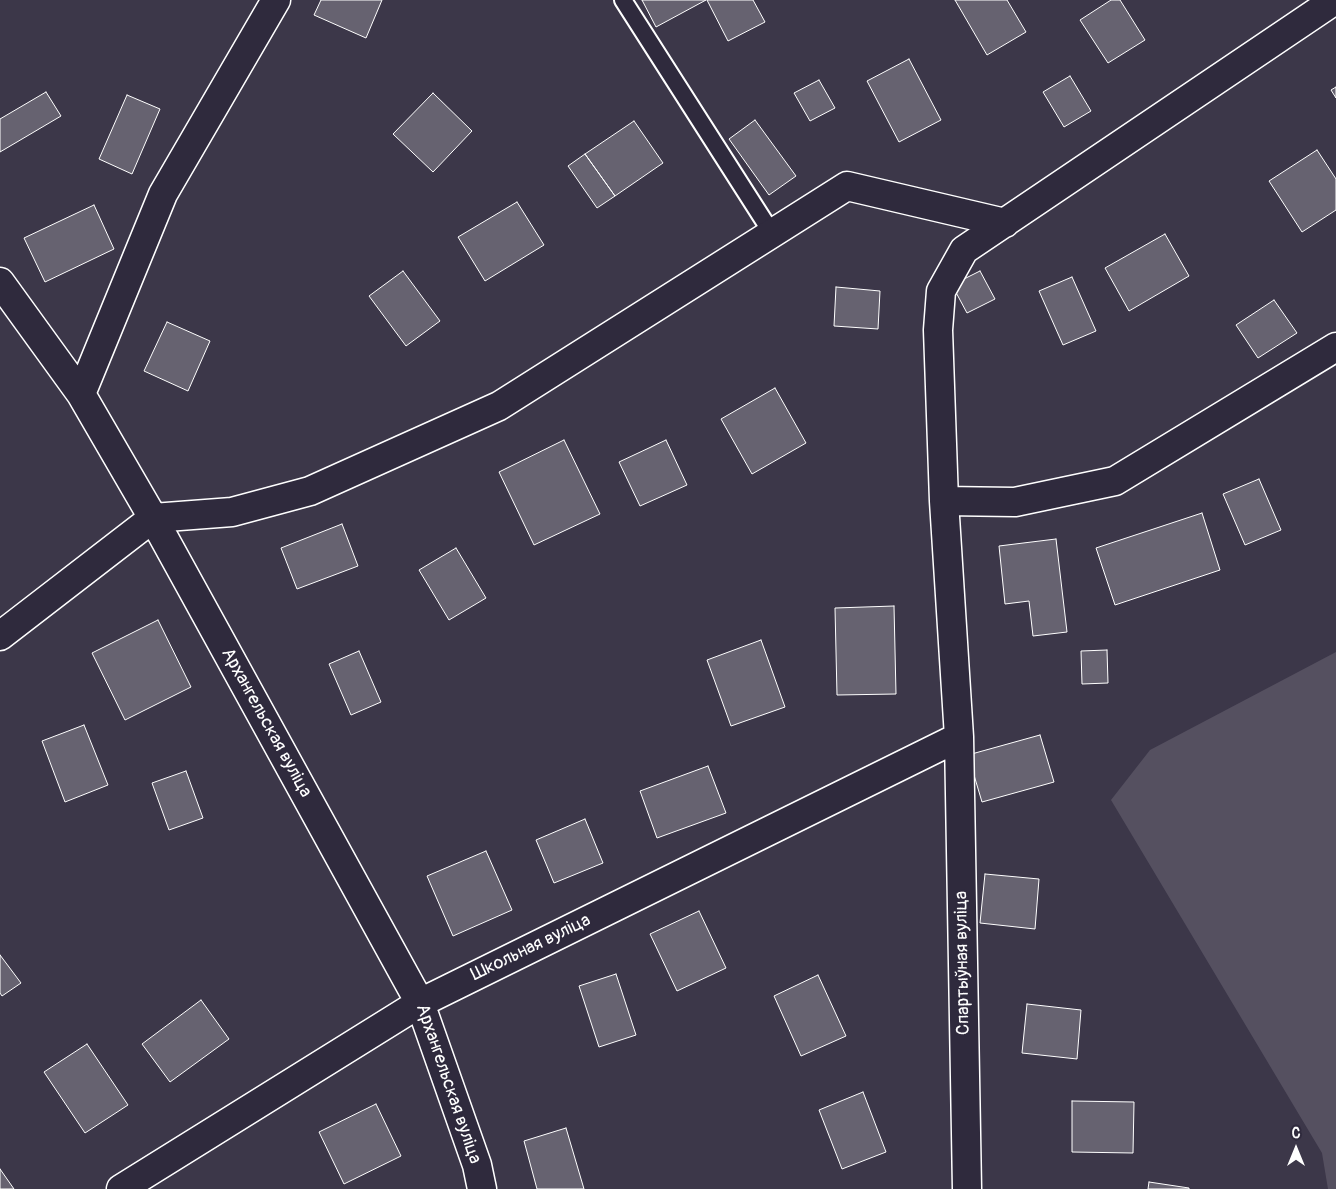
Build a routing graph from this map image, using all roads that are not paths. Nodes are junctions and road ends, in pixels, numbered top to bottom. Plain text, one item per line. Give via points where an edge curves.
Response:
1 (276, 0) edge
2 (623, 0) edge
3 (1336, 0) edge
4 (1005, 223) junction
5 (768, 227) dead end
6 (0, 282) edge
7 (1336, 347) edge
8 (81, 394) junction
9 (944, 501) junction
10 (153, 518) junction
11 (0, 636) edge
12 (958, 737) junction
13 (420, 1003) junction
14 (121, 1189) edge
15 (482, 1189) edge
16 (966, 1189) edge

1 - 8 street via 163,194
2 - 5 lane
3 - 4 street, Спартыўная вуліца
4 - 9 street, Спартыўная вуліца via 964,250 941,290 938,330
4 - 10 street via 847,186 499,406 310,491 232,512
6 - 8 street, Архангельская вуліца
7 - 9 street via 1115,481 1015,502
8 - 10 street, Архангельская вуліца
9 - 12 street, Спартыўная вуліца
10 - 11 street
10 - 13 street, Архангельская вуліца
12 - 13 street, Школьная вуліца
12 - 16 street, Спартыўная вуліца
13 - 14 street, Школьная вуліца
13 - 15 street, Архангельская вуліца via 477,1165

